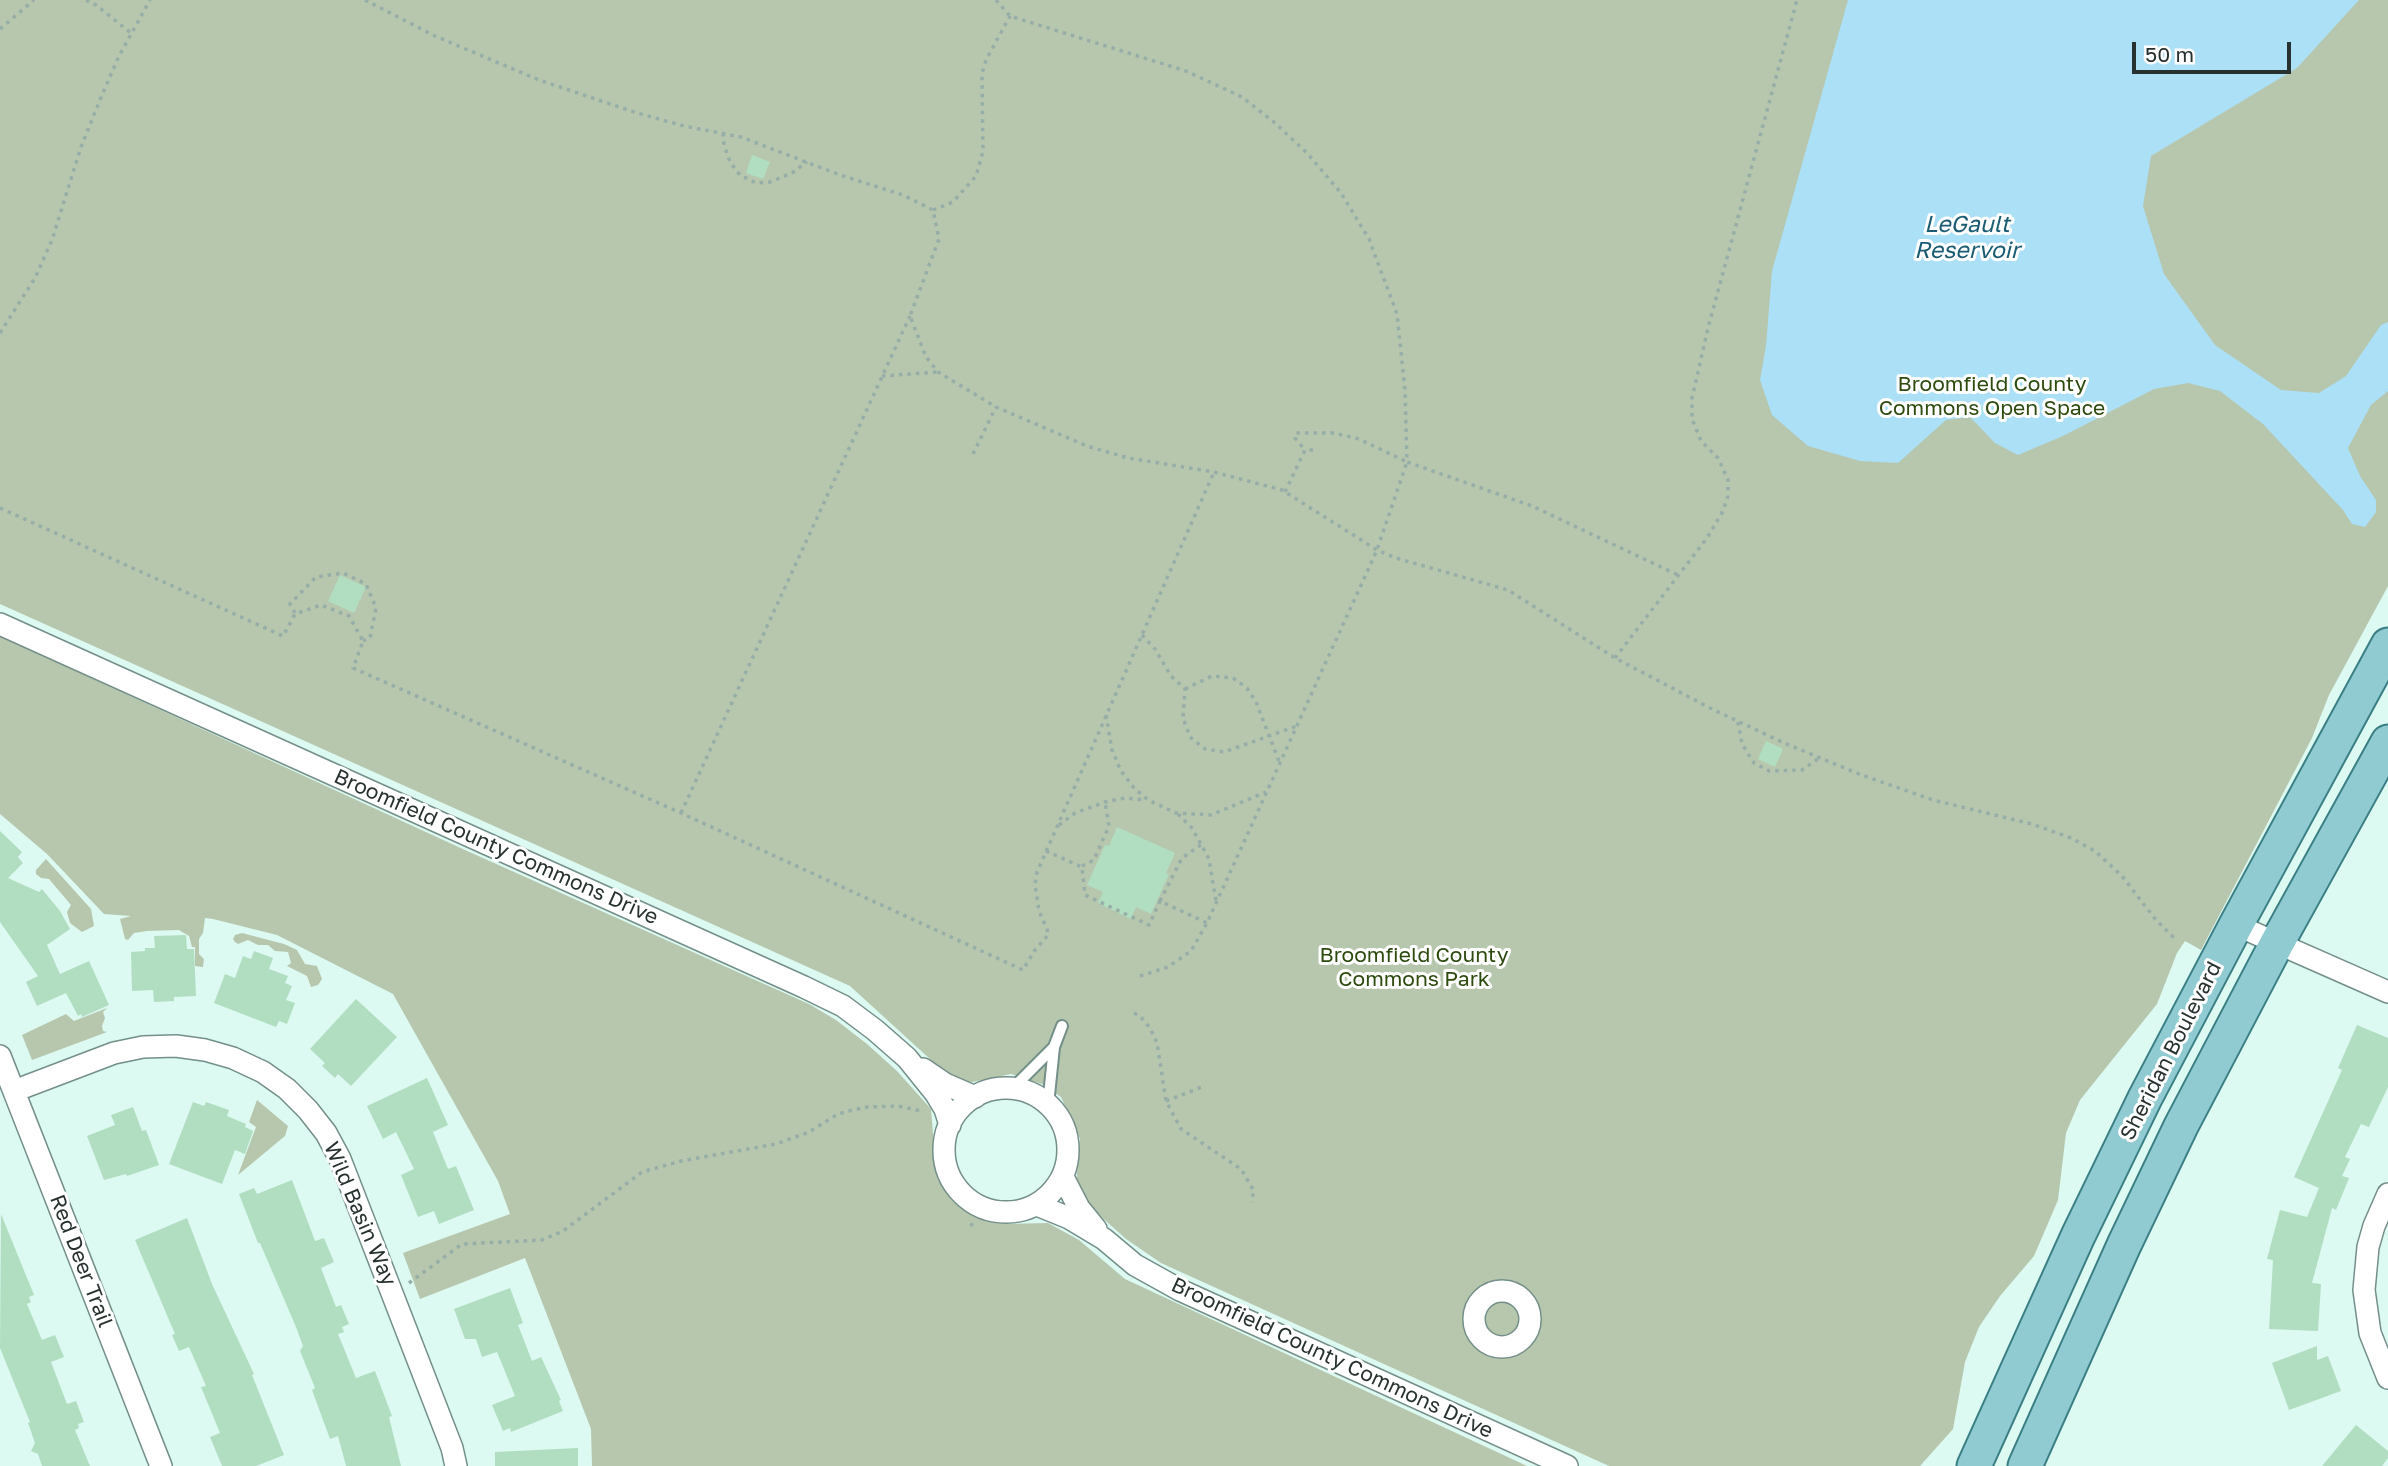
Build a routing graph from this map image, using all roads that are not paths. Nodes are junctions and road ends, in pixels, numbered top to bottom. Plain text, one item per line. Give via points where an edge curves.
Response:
1 (0, 624) edge
2 (2388, 645) edge
3 (2388, 742) edge
4 (2236, 925) junction
5 (2277, 943) junction
6 (2388, 992) edge
7 (1062, 1026) dead end
8 (1054, 1046) junction
9 (0, 1056) edge
10 (907, 1058) junction
11 (1012, 1088) junction
12 (14, 1091) junction
13 (975, 1097) junction
14 (1048, 1105) junction
15 (950, 1125) junction
16 (1063, 1177) junction
17 (2388, 1194) edge
18 (1037, 1205) junction
19 (1104, 1239) junction
20 (2388, 1378) edge
21 (161, 1466) edge
22 (456, 1466) edge
23 (1567, 1466) edge
24 (1974, 1466) edge
25 (2025, 1466) edge

1 - 10 street, Broomfield County Commons Drive via 804,986 853,1013
2 - 4 main road, Sheridan Boulevard
3 - 5 main road, Sheridan Boulevard
4 - 5 street
4 - 24 main road, Sheridan Boulevard via 2078,1236
5 - 6 street
5 - 25 main road, Sheridan Boulevard via 2124,1245
7 - 8 lane
8 - 11 lane
8 - 14 lane
9 - 12 street, Red Deer Trail
10 - 13 street via 945,1084
10 - 15 street, Broomfield County Commons Drive via 936,1094
11 - 13 street via 993,1089
11 - 14 street
12 - 21 street, Red Deer Trail
12 - 22 street, Wild Basin Way via 114,1053 176,1046 233,1058 287,1089 326,1133 340,1159
13 - 15 street via 960,1108
14 - 16 street via 1060,1119 1069,1144
15 - 18 street via 944,1143 947,1169 970,1201 1006,1213
16 - 18 street
16 - 19 street, Broomfield County Commons Drive via 1079,1208
17 - 20 street via 2368,1247 2364,1290 2370,1333
18 - 19 street, Broomfield County Commons Drive
19 - 23 street, Broomfield County Commons Drive via 1135,1265 1180,1290

